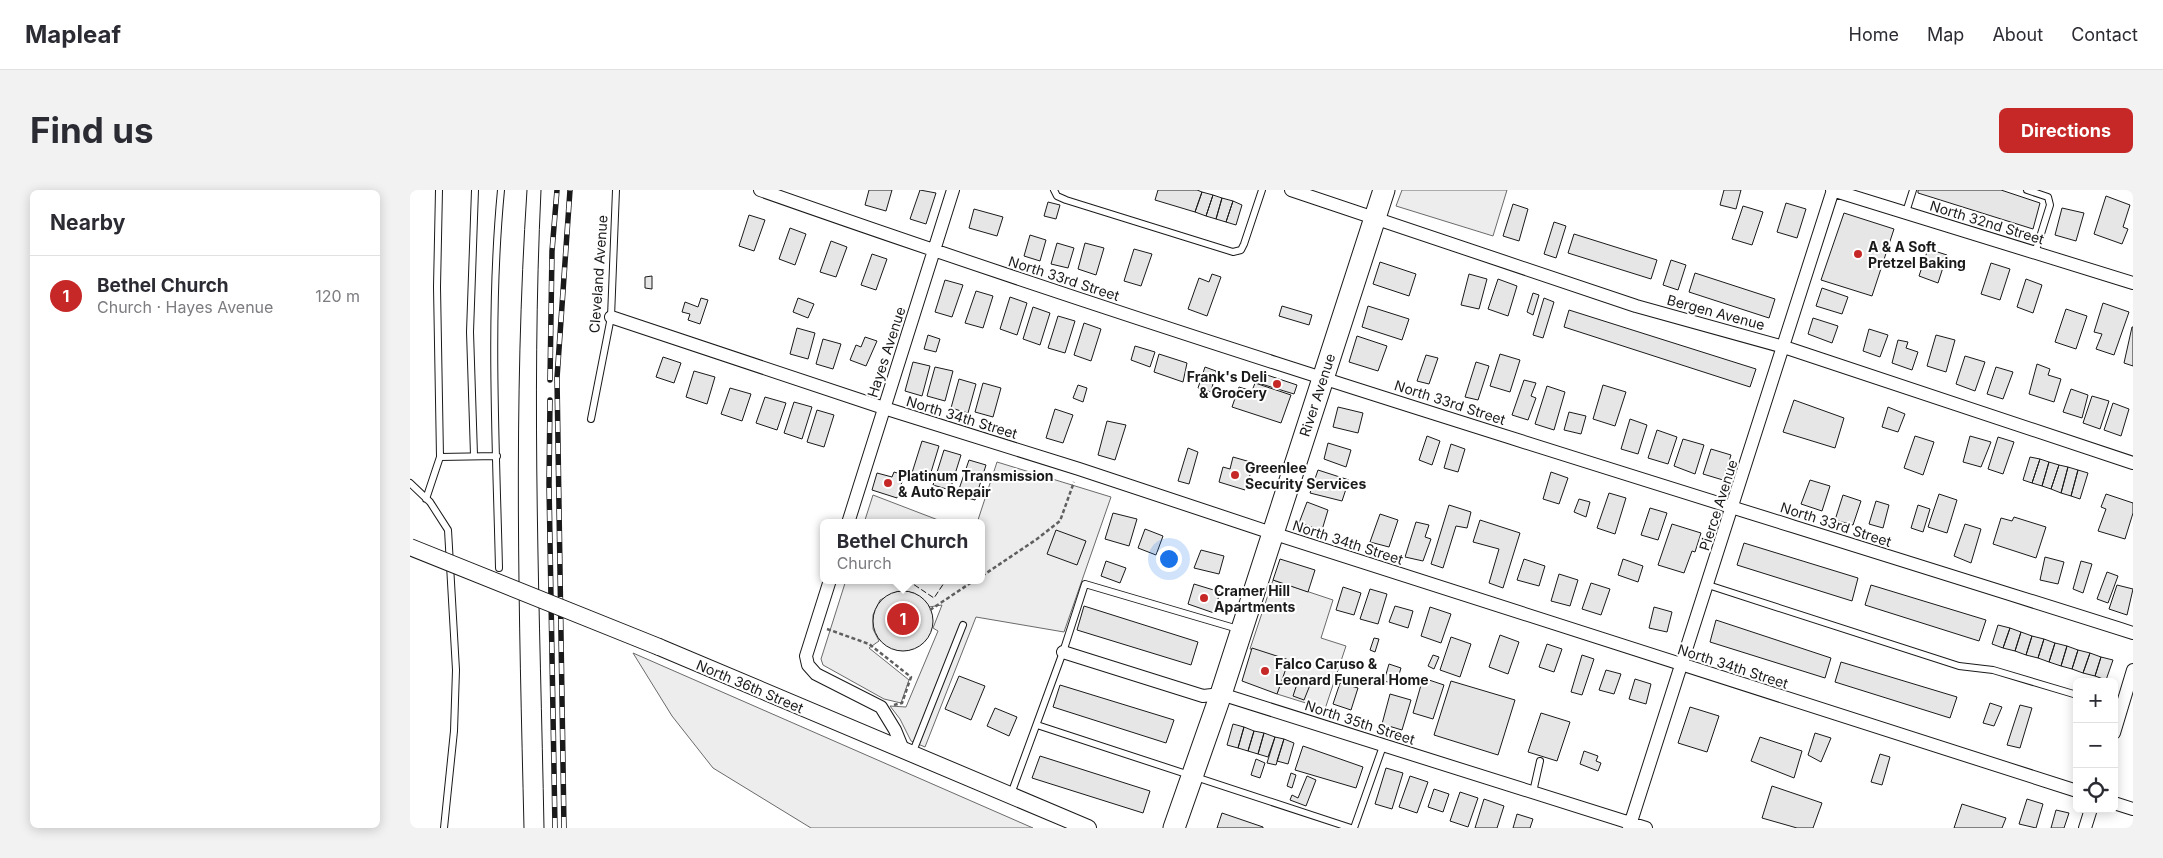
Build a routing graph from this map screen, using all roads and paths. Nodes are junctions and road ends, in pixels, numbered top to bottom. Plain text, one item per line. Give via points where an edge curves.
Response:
1 (439, 190) edge
2 (475, 190) edge
3 (501, 190) edge
4 (616, 190) edge
5 (760, 190) edge
6 (953, 190) edge
7 (1054, 190) edge
8 (1262, 190) edge
9 (1291, 190) edge
10 (1384, 190) edge
11 (1833, 190) edge
12 (1913, 190) edge
13 (2027, 190) edge
14 (1906, 212) junction
15 (1375, 219) junction
16 (934, 251) junction
17 (2035, 253) junction
18 (2133, 283) edge
19 (611, 317) junction
20 (1784, 347) junction
21 (1323, 378) junction
22 (884, 408) junction
23 (591, 419) dead end
24 (474, 455) junction
25 (497, 456) junction
26 (440, 457) junction
27 (2133, 463) edge
28 (1079, 469) junction
29 (410, 483) edge
30 (426, 498) junction
31 (1732, 507) junction
32 (849, 519) edge
33 (1272, 533) junction
34 (410, 547) edge
35 (499, 568) dead end
36 (985, 574) edge
37 (829, 584) edge
38 (970, 584) edge
39 (1708, 585) junction
40 (930, 610) dead end
41 (963, 625) dead end
42 (816, 626) junction
43 (1241, 630) junction
44 (2133, 633) edge
45 (1063, 652) junction
46 (1680, 665) junction
47 (2133, 670) edge
48 (1221, 694) junction
49 (2073, 694) edge
50 (2118, 706) edge
51 (881, 707) junction
52 (1037, 725) junction
53 (1383, 746) junction
54 (908, 753) junction
55 (1540, 760) dead end
56 (1193, 774) junction
57 (2073, 790) edge
58 (1533, 792) junction
59 (1011, 795) junction
60 (2118, 804) edge
61 (2133, 809) edge
62 (2090, 813) edge
63 (1630, 825) edge
64 (444, 828) edge
65 (1088, 828) edge
66 (1174, 828) edge
67 (1353, 828) edge
68 (1646, 828) edge
69 (2085, 828) edge

1 - 26 lane
2 - 24 lane via 470,332
3 - 25 lane via 496,260
4 - 19 lane, Cleveland Avenue
5 - 16 street, North 33rd Street
6 - 16 street, Hayes Avenue
7 - 8 lane via 1066,200 1233,252 1244,244
9 - 15 street, Bergen Avenue
10 - 15 main road, River Avenue
11 - 14 street, North 32nd Street
11 - 20 street, Pierce Avenue
12 - 14 lane
13 - 17 lane via 2048,197 2050,205
14 - 17 street, North 32nd Street
15 - 20 street, Bergen Avenue via 1636,306
15 - 21 main road, River Avenue
16 - 21 street, North 33rd Street
16 - 22 street, Hayes Avenue
17 - 18 street, North 32nd Street
19 - 22 street, North 34th Street
19 - 23 lane, Cleveland Avenue
20 - 27 street, Bergen Avenue
20 - 31 street, Pierce Avenue
21 - 31 street, North 33rd Street
21 - 33 main road, River Avenue
22 - 28 street, North 34th Street
22 - 32 street, Hayes Avenue
24 - 25 lane
24 - 26 lane
25 - 35 lane
26 - 30 lane
28 - 33 street, North 34th Street
28 - 36 path via 1060,521
29 - 30 lane
30 - 64 lane via 448,530 452,585 454,731
31 - 39 street, Pierce Avenue
31 - 44 street, North 33rd Street
33 - 43 main road, River Avenue
33 - 46 street, North 34th Street
34 - 54 street, North 36th Street, bridge via 659,647
37 - 42 street
38 - 40 path
39 - 46 street, Pierce Avenue
39 - 49 lane via 1959,666 1993,670
41 - 54 lane
42 - 51 street via 806,656 808,665 816,674
42 - 51 path via 869,644 911,677 902,703
43 - 45 lane via 1085,584
43 - 48 main road, River Avenue
45 - 48 street, North 35th Street via 1203,696
45 - 52 lane
46 - 57 street, North 34th Street
46 - 63 street, Pierce Avenue
47 - 50 street
48 - 53 street, North 35th Street
48 - 56 main road, River Avenue
51 - 54 street
52 - 56 lane
52 - 59 lane
53 - 58 street, North 35th Street
53 - 67 lane
54 - 59 street, North 36th Street
55 - 58 lane
56 - 66 main road, River Avenue
56 - 67 lane
58 - 63 street, North 35th Street
59 - 65 street, North 36th Street
60 - 61 street
62 - 69 street
63 - 68 street, North 35th Street

